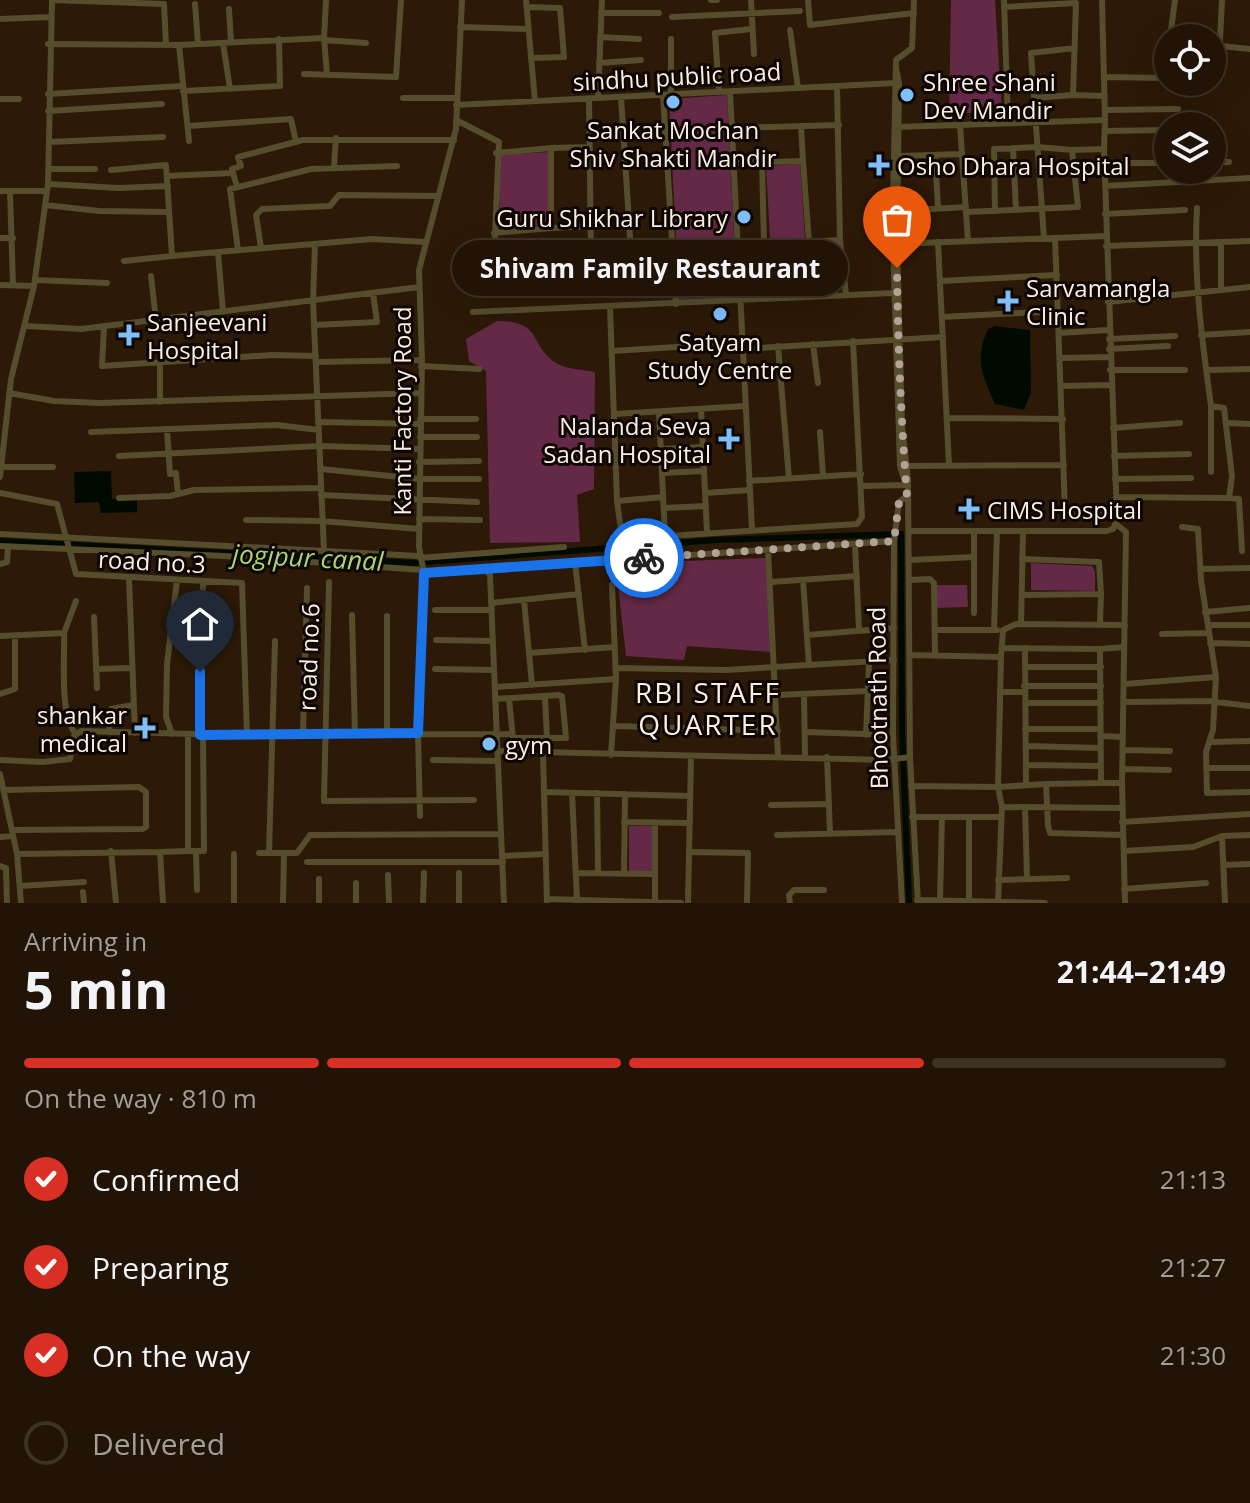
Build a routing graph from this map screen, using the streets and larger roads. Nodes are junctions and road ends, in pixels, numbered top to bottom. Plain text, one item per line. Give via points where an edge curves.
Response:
1 (52, 0) edge
2 (326, 0) edge
3 (401, 0) edge
4 (462, 0) edge
5 (602, 0) edge
6 (711, 0) edge
7 (717, 0) edge
8 (751, 0) edge
9 (808, 0) edge
10 (914, 0) edge
11 (1102, 0) edge
12 (1175, 0) edge
13 (1222, 0) edge
14 (166, 2) edge
15 (1031, 2) edge
16 (1076, 2) edge
17 (1004, 3) edge
18 (195, 4) dead end
19 (527, 4) edge
20 (229, 9) dead end
21 (800, 11) dead end
22 (751, 12) junction
23 (601, 13) junction
24 (659, 13) dead end
25 (914, 13) junction
26 (50, 17) junction
27 (672, 17) dead end
28 (0, 19) edge
29 (1172, 24) edge
30 (1221, 24) edge
31 (460, 27) junction
32 (528, 29) junction
33 (751, 29) junction
34 (790, 30) dead end
35 (600, 37) junction
36 (279, 39) junction
37 (324, 39) junction
38 (639, 39) dead end
39 (671, 39) dead end
40 (227, 42) junction
41 (366, 43) dead end
42 (48, 44) junction
43 (166, 44) junction
44 (198, 44) junction
45 (179, 45) junction
46 (1226, 47) edge
47 (1075, 48) junction
48 (1250, 49) edge
49 (754, 54) dead end
50 (531, 58) junction
51 (641, 60) dead end
52 (599, 63) junction
53 (304, 74) dead end
54 (327, 74) junction
55 (1106, 77) junction
56 (1154, 78) edge
57 (897, 84) junction
58 (837, 86) junction
59 (182, 88) junction
60 (798, 88) junction
61 (230, 89) junction
62 (719, 92) junction
63 (730, 92) junction
64 (48, 94) junction
65 (667, 95) junction
66 (1073, 95) junction
67 (1105, 96) junction
68 (621, 97) junction
69 (403, 98) dead end
70 (598, 98) junction
71 (1034, 98) junction
72 (0, 99) edge
73 (19, 99) dead end
74 (589, 99) junction
75 (535, 101) junction
76 (456, 102) junction
77 (162, 104) dead end
78 (1178, 109) dead end
79 (1105, 110) junction
80 (48, 111) junction
81 (456, 120) junction
82 (1105, 120) junction
83 (1037, 121) junction
84 (1008, 122) junction
85 (839, 125) junction
86 (960, 125) junction
87 (188, 126) junction
88 (801, 126) junction
89 (897, 127) junction
90 (732, 128) junction
91 (1154, 130) edge
92 (1105, 131) junction
93 (163, 137) dead end
94 (336, 138) junction
95 (454, 140) junction
96 (189, 141) dead end
97 (49, 142) junction
98 (296, 142) junction
99 (588, 147) junction
100 (1038, 147) junction
101 (551, 148) junction
102 (1013, 148) junction
103 (1104, 149) junction
104 (1072, 150) junction
105 (496, 153) junction
106 (962, 154) junction
107 (935, 155) junction
108 (899, 156) junction
109 (803, 161) junction
110 (762, 162) junction
111 (734, 163) junction
112 (1105, 163) junction
113 (1154, 163) edge
114 (334, 166) junction
115 (397, 166) dead end
116 (49, 169) junction
117 (95, 169) dead end
118 (111, 170) dead end
119 (233, 173) junction
120 (167, 176) junction
121 (1250, 178) edge
122 (168, 186) junction
123 (1105, 186) junction
124 (237, 187) junction
125 (48, 188) junction
126 (0, 191) edge
127 (10, 192) junction
128 (438, 196) junction
129 (45, 205) junction
130 (938, 208) junction
131 (1197, 208) dead end
132 (966, 209) junction
133 (1040, 209) junction
134 (1016, 210) junction
135 (1185, 210) dead end
136 (897, 211) junction
137 (995, 211) junction
138 (168, 212) junction
139 (1105, 214) junction
140 (591, 226) junction
141 (551, 228) junction
142 (494, 233) junction
143 (1106, 236) junction
144 (0, 238) edge
145 (13, 238) junction
146 (1044, 238) junction
147 (1055, 238) junction
148 (840, 240) junction
149 (968, 241) junction
150 (1250, 241) edge
151 (425, 242) junction
152 (809, 242) junction
153 (938, 242) junction
154 (1221, 242) junction
155 (1197, 243) junction
156 (315, 244) junction
157 (895, 244) junction
158 (764, 245) junction
159 (739, 246) junction
160 (1106, 246) junction
161 (261, 248) junction
162 (238, 250) junction
163 (674, 251) junction
164 (218, 252) junction
165 (631, 253) junction
166 (172, 256) junction
167 (591, 256) junction
168 (494, 260) junction
169 (124, 261) dead end
170 (466, 262) dead end
171 (1057, 275) junction
172 (151, 276) dead end
173 (940, 281) junction
174 (35, 283) junction
175 (107, 283) dead end
176 (0, 285) edge
177 (13, 285) junction
178 (419, 287) junction
179 (1250, 287) edge
180 (1221, 290) junction
181 (895, 292) junction
182 (1197, 292) junction
183 (373, 293) junction
184 (846, 295) junction
185 (313, 301) junction
186 (739, 301) junction
187 (1108, 302) junction
188 (676, 304) junction
189 (610, 307) junction
190 (1058, 311) junction
191 (223, 312) junction
192 (473, 312) dead end
193 (942, 317) junction
194 (156, 320) junction
195 (377, 322) junction
196 (315, 325) junction
197 (26, 326) junction
198 (104, 327) junction
199 (1108, 330) junction
200 (1250, 332) edge
201 (378, 333) dead end
202 (1059, 333) junction
203 (1201, 335) junction
204 (1175, 336) dead end
205 (943, 337) junction
206 (898, 338) junction
207 (1109, 339) junction
208 (853, 341) junction
209 (813, 344) junction
210 (741, 346) junction
211 (778, 346) junction
212 (1168, 346) dead end
213 (612, 351) junction
214 (1109, 353) junction
215 (1061, 358) junction
216 (316, 359) junction
217 (160, 361) junction
218 (422, 363) junction
219 (479, 369) dead end
220 (1250, 369) edge
221 (1110, 370) junction
222 (1185, 370) dead end
223 (1206, 370) junction
224 (0, 379) edge
225 (11, 379) junction
226 (818, 383) dead end
227 (1111, 385) junction
228 (1062, 386) junction
229 (9, 393) junction
230 (420, 393) junction
231 (318, 396) junction
232 (160, 402) junction
233 (745, 406) junction
234 (1211, 406) junction
235 (701, 409) junction
236 (659, 412) junction
237 (615, 414) junction
238 (947, 418) junction
239 (476, 419) dead end
240 (1063, 419) junction
241 (420, 422) junction
242 (1180, 423) dead end
243 (1226, 423) junction
244 (1250, 424) edge
245 (319, 426) junction
246 (1113, 428) junction
247 (167, 429) junction
248 (91, 432) dead end
249 (820, 432) dead end
250 (420, 437) junction
251 (477, 437) dead end
252 (319, 446) junction
253 (703, 447) junction
254 (420, 449) junction
255 (661, 449) junction
256 (168, 454) junction
257 (1189, 454) dead end
258 (119, 456) dead end
259 (1114, 456) junction
260 (479, 461) dead end
261 (419, 462) junction
262 (949, 465) junction
263 (1064, 465) junction
264 (903, 466) junction
265 (1, 467) edge
266 (53, 467) dead end
267 (321, 469) junction
268 (704, 471) junction
269 (1211, 472) dead end
270 (662, 473) junction
271 (861, 474) junction
272 (823, 476) junction
273 (0, 477) edge
274 (789, 478) junction
275 (1191, 478) dead end
276 (419, 479) junction
277 (479, 479) dead end
278 (1115, 479) junction
279 (906, 485) junction
280 (749, 486) junction
281 (862, 486) junction
282 (321, 491) junction
283 (0, 493) edge
284 (705, 493) junction
285 (178, 494) junction
286 (907, 496) junction
287 (663, 497) junction
288 (1116, 497) junction
289 (119, 498) dead end
290 (1229, 498) junction
291 (617, 501) junction
292 (419, 502) junction
293 (477, 502) dead end
294 (706, 506) junction
295 (664, 508) junction
296 (1116, 514) junction
297 (419, 519) junction
298 (246, 520) dead end
299 (480, 520) dead end
300 (321, 521) junction
301 (1116, 524) junction
302 (1182, 527) dead end
303 (419, 529) junction
304 (752, 530) junction
305 (909, 531) junction
306 (974, 531) junction
307 (997, 531) junction
308 (1023, 531) junction
309 (707, 533) junction
310 (0, 534) edge
311 (665, 536) junction
312 (894, 539) junction
313 (622, 541) junction
314 (855, 544) junction
315 (69, 545) junction
316 (4, 547) edge
317 (564, 547) dead end
318 (768, 550) junction
319 (324, 551) junction
320 (1242, 551) dead end
321 (624, 557) junction
322 (974, 557) junction
323 (1022, 559) junction
324 (909, 560) junction
325 (575, 563) junction
326 (0, 564) edge
327 (421, 564) junction
328 (1250, 568) edge
329 (485, 569) junction
330 (1200, 569) junction
331 (857, 576) junction
332 (129, 578) junction
333 (177, 580) junction
334 (803, 580) junction
335 (909, 580) junction
336 (203, 582) junction
337 (329, 582) dead end
338 (771, 582) junction
339 (307, 588) dead end
340 (579, 594) junction
341 (1101, 594) junction
342 (1022, 595) junction
343 (524, 600) junction
344 (76, 601) dead end
345 (491, 606) junction
346 (1250, 608) edge
347 (435, 610) dead end
348 (1205, 612) junction
349 (974, 613) dead end
350 (352, 615) dead end
351 (387, 616) dead end
352 (94, 617) dead end
353 (1021, 624) junction
354 (1100, 624) junction
355 (1125, 625) junction
356 (1250, 625) edge
357 (894, 628) junction
358 (1208, 629) junction
359 (859, 630) junction
360 (936, 630) junction
361 (994, 630) junction
362 (1003, 630) junction
363 (64, 633) junction
364 (1162, 634) dead end
365 (807, 635) junction
366 (0, 636) edge
367 (15, 636) junction
368 (436, 640) dead end
369 (275, 641) dead end
370 (493, 641) junction
371 (1210, 643) junction
372 (1250, 644) edge
373 (615, 647) junction
374 (1124, 647) junction
375 (1002, 648) junction
376 (1025, 648) junction
377 (1100, 649) junction
378 (585, 650) junction
379 (529, 653) junction
380 (910, 655) junction
381 (935, 656) junction
382 (1001, 657) junction
383 (894, 660) junction
384 (869, 662) junction
385 (809, 665) junction
386 (776, 667) junction
387 (1025, 667) junction
388 (1101, 667) junction
389 (130, 668) junction
390 (617, 668) junction
391 (96, 669) junction
392 (435, 669) dead end
393 (494, 670) junction
394 (1216, 677) junction
395 (616, 679) junction
396 (1124, 684) junction
397 (532, 685) junction
398 (1101, 686) junction
399 (495, 687) junction
400 (97, 688) dead end
401 (1024, 689) junction
402 (868, 691) junction
403 (1001, 692) junction
404 (0, 694) edge
405 (804, 694) junction
406 (777, 695) junction
407 (545, 696) junction
408 (495, 699) junction
409 (509, 699) junction
410 (1216, 701) junction
411 (1124, 702) junction
412 (1025, 703) junction
413 (1101, 703) junction
414 (133, 705) junction
415 (1250, 706) edge
416 (615, 726) junction
417 (1025, 729) junction
418 (778, 731) junction
419 (109, 732) junction
420 (805, 732) junction
421 (78, 733) junction
422 (135, 733) junction
423 (387, 733) junction
424 (418, 733) junction
425 (1100, 733) junction
426 (172, 734) junction
427 (188, 734) junction
428 (303, 734) junction
429 (323, 734) junction
430 (355, 734) junction
431 (512, 734) junction
432 (202, 735) junction
433 (247, 735) junction
434 (275, 735) junction
435 (497, 735) junction
436 (866, 735) junction
437 (893, 735) junction
438 (1123, 737) junction
439 (547, 739) junction
440 (1250, 741) edge
441 (1209, 742) junction
442 (1026, 746) junction
443 (1100, 748) junction
444 (1123, 750) junction
445 (498, 751) junction
446 (1170, 751) dead end
447 (543, 753) junction
448 (611, 755) junction
449 (778, 756) junction
450 (805, 756) junction
451 (691, 757) junction
452 (827, 757) junction
453 (901, 757) junction
454 (0, 760) edge
455 (433, 760) dead end
456 (498, 761) junction
457 (1026, 765) junction
458 (1100, 766) junction
459 (1206, 768) junction
460 (1250, 768) edge
461 (1122, 769) junction
462 (1169, 770) dead end
463 (0, 774) edge
464 (1101, 783) junction
465 (1122, 783) junction
466 (1046, 784) junction
467 (1026, 785) junction
468 (911, 786) junction
469 (998, 787) junction
470 (544, 792) junction
471 (1250, 792) edge
472 (572, 793) junction
473 (597, 793) junction
474 (3, 794) edge
475 (625, 794) junction
476 (690, 796) junction
477 (419, 800) junction
478 (474, 800) dead end
479 (829, 804) junction
480 (771, 805) dead end
481 (1002, 807) junction
482 (1025, 807) junction
483 (1048, 807) junction
484 (1122, 808) junction
485 (1250, 814) edge
486 (420, 816) dead end
487 (912, 817) junction
488 (942, 817) junction
489 (969, 817) junction
490 (999, 817) junction
491 (624, 822) junction
492 (1122, 822) junction
493 (655, 823) junction
494 (690, 823) junction
495 (898, 832) junction
496 (13, 833) junction
497 (830, 833) junction
498 (501, 834) junction
499 (777, 835) dead end
500 (1123, 835) junction
501 (1250, 835) edge
502 (1222, 836) junction
503 (0, 837) edge
504 (111, 851) junction
505 (192, 851) junction
506 (1124, 851) junction
507 (160, 852) junction
508 (689, 852) junction
509 (259, 853) dead end
510 (269, 853) junction
511 (284, 853) junction
512 (17, 854) junction
513 (234, 854) dead end
514 (546, 854) junction
515 (503, 859) junction
516 (307, 862) dead end
517 (1250, 864) edge
518 (18, 865) junction
519 (1224, 865) junction
520 (3, 866) edge
521 (424, 873) dead end
522 (459, 873) dead end
523 (576, 873) junction
524 (598, 873) junction
525 (624, 874) junction
526 (655, 874) junction
527 (388, 875) dead end
528 (1027, 877) junction
529 (1067, 878) dead end
530 (319, 879) dead end
531 (998, 880) junction
532 (84, 882) dead end
533 (356, 883) dead end
534 (1206, 883) dead end
535 (20, 886) junction
536 (1124, 889) junction
537 (197, 890) dead end
538 (824, 890) dead end
539 (83, 892) dead end
540 (577, 900) junction
541 (547, 901) edge
542 (940, 901) junction
543 (633, 902) edge
544 (655, 902) edge
545 (918, 902) edge
546 (965, 902) edge
547 (998, 902) edge
548 (7, 903) edge
549 (21, 903) edge
550 (84, 903) edge
551 (116, 903) edge
552 (163, 903) edge
553 (234, 903) edge
554 (283, 903) edge
555 (319, 903) edge
556 (356, 903) edge
557 (389, 903) edge
558 (423, 903) edge
559 (459, 903) edge
560 (504, 903) edge
561 (681, 903) edge
562 (688, 903) edge
563 (747, 903) edge
564 (790, 903) edge
565 (902, 903) edge
566 (1045, 903) edge
567 (1125, 903) edge
568 (1225, 903) edge

1 - 14 street
1 - 26 street
2 - 37 street
3 - 54 street via 396,77
4 - 31 street, Kanti Factory Road
5 - 23 street
6 - 7 street
8 - 22 street
9 - 25 street via 810,25
10 - 25 street, Bhootnath Road
11 - 55 street
12 - 29 street
13 - 30 street
14 - 43 street
15 - 16 street
15 - 17 street
16 - 47 street
17 - 84 street
18 - 44 street
19 - 32 street
19 - 50 street via 560,8 564,57
20 - 40 street
21 - 22 street
22 - 27 street
22 - 33 street
23 - 24 street
23 - 35 street
25 - 57 street, Bhootnath Road via 912,48 898,56
26 - 28 street
26 - 42 street
31 - 32 street
31 - 76 street, Kanti Factory Road
32 - 50 street
33 - 49 street
33 - 62 street via 716,32
34 - 60 street
35 - 38 street
35 - 52 street
36 - 37 street
36 - 40 street
36 - 61 street via 280,86
37 - 41 street
37 - 54 street
39 - 65 street
40 - 44 street
40 - 61 street
42 - 43 street
42 - 64 street
43 - 45 street
44 - 45 street
45 - 59 street
46 - 48 street
47 - 66 street
47 - 71 street via 1031,53
50 - 75 street
51 - 52 street
52 - 70 street
53 - 54 street
55 - 56 street
55 - 67 street
57 - 58 street, sindhu public road
57 - 89 street, Bhootnath Road
58 - 60 street, sindhu public road
58 - 85 street
59 - 61 street
59 - 64 street
59 - 87 street
60 - 63 street, sindhu public road
62 - 63 street, sindhu public road
62 - 65 street, sindhu public road
63 - 90 street
64 - 80 street
65 - 68 street, sindhu public road
65 - 163 street
66 - 67 street
66 - 71 street
67 - 79 street
68 - 70 street, sindhu public road
68 - 165 street
69 - 76 street, sindhu public road
70 - 74 street, sindhu public road
71 - 83 street
72 - 73 street
74 - 75 street, sindhu public road
74 - 99 street
75 - 76 street, sindhu public road
76 - 81 street, Kanti Factory Road
77 - 80 street
78 - 79 street
79 - 82 street
80 - 97 street
81 - 95 street, Kanti Factory Road
81 - 105 street via 499,142
82 - 83 street
82 - 92 street
83 - 84 street
83 - 100 street
84 - 86 street
85 - 88 street
85 - 148 street
86 - 89 street
86 - 106 street
87 - 96 street
87 - 98 street via 291,119
88 - 90 street
88 - 109 street
89 - 108 street, Bhootnath Road
89 - 157 street, Bhootnath Road
90 - 111 street
91 - 92 street
92 - 103 street
93 - 97 street
94 - 95 street
94 - 98 street
94 - 114 street
95 - 128 street, Kanti Factory Road
97 - 116 street
98 - 119 street via 238,157 241,166
99 - 101 street
99 - 140 street
100 - 102 street
100 - 104 street
100 - 133 street
101 - 105 street
101 - 141 street
102 - 134 street
102 - 137 street via 994,149
103 - 104 street
103 - 112 street
104 - 133 street via 1078,207
105 - 142 street
106 - 107 street
106 - 132 street
107 - 108 street
107 - 130 street
108 - 136 street, Bhootnath Road
109 - 110 street
109 - 152 street
110 - 111 street
110 - 158 street
111 - 159 street
112 - 113 street
112 - 123 street
114 - 115 street
114 - 124 street
116 - 117 street
116 - 125 street
118 - 120 street via 166,165
119 - 120 street
119 - 124 street
120 - 122 street
121 - 123 street
122 - 125 street
122 - 138 street
123 - 139 street
124 - 162 street via 230,189
125 - 127 street
125 - 129 street
126 - 127 street
127 - 145 street
128 - 151 street, Kanti Factory Road
128 - 161 street via 339,195 330,206 262,209 256,215
129 - 138 street
129 - 174 street
130 - 132 street
130 - 136 street
131 - 155 street
132 - 137 street
132 - 149 street
133 - 134 street
133 - 146 street
134 - 137 street
135 - 139 street
136 - 157 street, Bhootnath Road
138 - 166 street
139 - 143 street
140 - 141 street
140 - 167 street
141 - 142 street
142 - 168 street
143 - 147 street
143 - 160 street
144 - 145 street
145 - 177 street
146 - 147 street
146 - 149 street
147 - 171 street
148 - 152 street
148 - 184 street
149 - 153 street
150 - 154 street
151 - 156 street
151 - 178 street, Kanti Factory Road
152 - 158 street
153 - 157 street
153 - 173 street
154 - 155 street
154 - 180 street
155 - 160 street
155 - 182 street
156 - 161 street
156 - 185 street
157 - 181 street, Bhootnath Road
158 - 159 street
159 - 186 street
160 - 187 street
161 - 162 street
162 - 164 street
163 - 165 street
163 - 188 street
164 - 166 street
164 - 191 street
165 - 167 street
166 - 169 street
167 - 168 street
168 - 170 street
171 - 173 street
171 - 190 street
172 - 194 street
173 - 193 street
174 - 175 street
174 - 177 street
174 - 197 street
176 - 177 street
178 - 183 street
178 - 218 street, Kanti Factory Road
179 - 180 street
180 - 182 street
181 - 184 street
181 - 206 street, Bhootnath Road
182 - 187 street
182 - 203 street
183 - 185 street
183 - 195 street
184 - 186 street
185 - 191 street
185 - 196 street
186 - 188 street
186 - 210 street
187 - 199 street
188 - 189 street
189 - 192 street
189 - 213 street
190 - 193 street
190 - 202 street
191 - 194 street
193 - 205 street
194 - 198 street
195 - 196 street
195 - 201 street
196 - 216 street
197 - 198 street
197 - 225 street
198 - 217 street via 102,366
199 - 202 street
199 - 207 street
200 - 203 street
202 - 215 street
203 - 223 street
204 - 207 street
205 - 206 street
205 - 238 street
206 - 208 street
206 - 264 street, Bhootnath Road
207 - 214 street
208 - 209 street
208 - 271 street
209 - 211 street
209 - 226 street
210 - 211 street
210 - 213 street
210 - 233 street
211 - 274 street
212 - 214 street
213 - 237 street
214 - 215 street
214 - 221 street
215 - 228 street
216 - 217 street
216 - 218 street
216 - 231 street
217 - 232 street
218 - 219 street
218 - 230 street, Kanti Factory Road
220 - 223 street
221 - 222 street
221 - 227 street
223 - 234 street
224 - 225 street
225 - 229 street
227 - 228 street
227 - 246 street
228 - 240 street
229 - 232 street via 54,401
229 - 265 street
230 - 231 street
230 - 241 street, Kanti Factory Road
231 - 232 street
231 - 245 street
233 - 235 street
233 - 280 street
234 - 243 street via 1224,408
234 - 269 street
235 - 236 street
235 - 253 street
236 - 237 street
236 - 255 street
237 - 291 street
238 - 240 street
238 - 262 street
239 - 241 street
240 - 263 street
241 - 245 street
241 - 250 street, Kanti Factory Road
242 - 246 street
243 - 244 street
243 - 290 street
245 - 247 street
245 - 252 street
246 - 259 street
247 - 248 street
247 - 256 street
249 - 272 street
250 - 251 street
250 - 254 street, Kanti Factory Road
252 - 254 street
252 - 256 street
252 - 267 street
253 - 255 street
253 - 268 street
254 - 261 street, Kanti Factory Road
255 - 270 street
256 - 258 street
256 - 285 street
257 - 259 street
259 - 278 street
260 - 261 street
261 - 276 street, Kanti Factory Road
262 - 263 street
262 - 264 street
263 - 296 street via 1066,514
264 - 279 street, Bhootnath Road
265 - 266 street
265 - 273 street
267 - 276 street
267 - 282 street
268 - 270 street
268 - 284 street
270 - 287 street
271 - 272 street
271 - 281 street
272 - 274 street
274 - 280 street
275 - 278 street
276 - 277 street
276 - 292 street, Kanti Factory Road
278 - 288 street
279 - 281 street
279 - 286 street, Bhootnath Road
280 - 284 street
280 - 304 street
281 - 304 street via 862,517 857,524
282 - 285 street
282 - 292 street
282 - 300 street
283 - 315 street via 57,504
284 - 294 street
285 - 289 street
286 - 305 street, Bhootnath Road
286 - 312 street, Bhootnath Road via 899,502
287 - 291 street
287 - 295 street
288 - 290 street
288 - 296 street
290 - 320 street via 1239,499
291 - 313 street
292 - 293 street
292 - 297 street, Kanti Factory Road
294 - 295 street
294 - 309 street
295 - 311 street
296 - 301 street
297 - 299 street
297 - 303 street, Kanti Factory Road
298 - 300 street
300 - 303 street
300 - 319 street
301 - 308 street via 1107,531
301 - 355 street via 1126,532
302 - 330 street via 1198,528
303 - 327 street, Kanti Factory Road
304 - 309 street
305 - 306 street
305 - 324 street, Bhootnath Road
306 - 307 street
306 - 322 street
307 - 308 street
307 - 361 street
308 - 323 street
309 - 311 street
310 - 315 street
311 - 313 street
312 - 314 street
312 - 357 street, Bhootnath Road
313 - 321 street
314 - 318 street
314 - 331 street
315 - 316 street
315 - 319 street
315 - 327 street
315 - 332 street, road no.3 via 76,574
316 - 326 street via 7,562
317 - 327 street
318 - 321 street
318 - 338 street
319 - 327 street
321 - 325 street
321 - 373 street via 612,585
322 - 324 street
322 - 349 street
323 - 341 street via 1099,562
323 - 342 street
324 - 335 street, Bhootnath Road
325 - 329 street
325 - 340 street
327 - 329 street
327 - 424 street, Kanti Factory Road
328 - 330 street
329 - 345 street
330 - 348 street
331 - 334 street
331 - 359 street
332 - 333 street, road no.3
332 - 389 street
333 - 336 street, road no.3
333 - 426 street via 167,664 166,717
334 - 338 street
334 - 365 street
335 - 360 street via 934,583
335 - 380 street, Bhootnath Road
336 - 432 street
336 - 433 street, road no.3 via 242,583
337 - 429 street, road no.6
338 - 386 street
339 - 428 street
340 - 343 street
340 - 378 street
341 - 342 street
341 - 354 street
342 - 353 street
343 - 345 street
343 - 379 street
344 - 363 street
345 - 347 street
345 - 370 street
346 - 348 street
348 - 358 street
350 - 430 street
351 - 423 street
352 - 391 street
353 - 354 street
353 - 362 street
354 - 355 street
355 - 374 street
356 - 358 street
357 - 359 street
357 - 383 street, Bhootnath Road
358 - 364 street
358 - 371 street
359 - 365 street
360 - 361 street
360 - 381 street
361 - 362 street
362 - 375 street
363 - 367 street
363 - 421 street via 65,699 69,727
365 - 385 street
366 - 367 street
367 - 404 street via 15,689
368 - 370 street
369 - 434 street
370 - 393 street
371 - 372 street
371 - 394 street
373 - 378 street
373 - 390 street
374 - 377 street
374 - 396 street
375 - 376 street
375 - 382 street
376 - 377 street
376 - 387 street
377 - 388 street
378 - 379 street
379 - 397 street
380 - 381 street
380 - 453 street, Bhootnath Road
381 - 382 street
382 - 403 street
383 - 384 street
383 - 437 street, Bhootnath Road
384 - 385 street
384 - 402 street
385 - 386 street
386 - 390 street
386 - 406 street
387 - 388 street
387 - 401 street
388 - 398 street
389 - 391 street
389 - 414 street
390 - 395 street
391 - 400 street
392 - 393 street
393 - 399 street
394 - 396 street
394 - 410 street
395 - 397 street
395 - 416 street
396 - 411 street
397 - 399 street
398 - 401 street
398 - 413 street
399 - 408 street
401 - 403 street
401 - 412 street
402 - 405 street
402 - 436 street
403 - 469 street
405 - 406 street
405 - 420 street
406 - 418 street
407 - 409 street
407 - 439 street
407 - 439 street via 563,697 567,736
408 - 409 street
408 - 435 street
409 - 431 street
410 - 411 street
410 - 415 street
410 - 441 street
411 - 438 street
412 - 413 street
412 - 417 street
413 - 425 street
414 - 419 street via 111,709
414 - 422 street
416 - 418 street
416 - 448 street
417 - 425 street
417 - 442 street
418 - 449 street
419 - 421 street
419 - 422 street
420 - 436 street
420 - 450 street
421 - 454 street via 70,759
422 - 426 street
423 - 424 street
423 - 430 street
424 - 435 street
424 - 477 street, Kanti Factory Road
425 - 438 street
425 - 443 street
426 - 427 street
427 - 432 street
427 - 505 street
428 - 429 street
428 - 434 street
429 - 430 street
429 - 477 street, road no.6 via 324,801
431 - 435 street
431 - 439 street via 518,740
432 - 433 street
432 - 505 street via 204,851
433 - 434 street
434 - 510 street
435 - 445 street
436 - 437 street
437 - 453 street, Bhootnath Road
438 - 444 street
440 - 441 street
441 - 459 street
442 - 443 street
442 - 457 street
443 - 458 street
444 - 446 street
444 - 461 street
445 - 447 street
445 - 456 street
447 - 448 street
447 - 470 street
448 - 451 street
449 - 450 street
449 - 451 street
450 - 452 street
451 - 476 street
452 - 453 street
452 - 479 street
453 - 468 street, Bhootnath Road
453 - 495 street, Bhootnath Road
455 - 456 street
456 - 498 street
457 - 458 street
457 - 467 street
458 - 464 street
459 - 460 street
459 - 471 street via 1207,793
461 - 462 street
461 - 465 street
463 - 474 street
464 - 465 street
464 - 466 street
465 - 484 street
466 - 467 street
466 - 483 street
467 - 469 street
468 - 469 street
468 - 487 street, Bhootnath Road
469 - 481 street
470 - 472 street
470 - 514 street
472 - 473 street
472 - 523 street
473 - 475 street
473 - 524 street
474 - 496 street
474 - 496 street via 145,789 145,828
475 - 476 street
475 - 491 street
476 - 494 street
477 - 478 street
477 - 486 street, Kanti Factory Road
479 - 480 street
479 - 497 street
481 - 482 street
481 - 490 street
482 - 483 street
482 - 528 street
483 - 484 street
483 - 500 street via 1050,833
484 - 492 street
485 - 492 street
487 - 488 street
487 - 545 street, Bhootnath Road
488 - 489 street
488 - 542 street
489 - 490 street
489 - 546 street
490 - 531 street
491 - 493 street
491 - 525 street
492 - 500 street
493 - 494 street
493 - 526 street
494 - 508 street
495 - 497 street
495 - 565 street, Bhootnath Road
496 - 503 street
496 - 512 street
497 - 499 street
498 - 511 street via 310,835 301,850
498 - 515 street
500 - 506 street
501 - 502 street
502 - 506 street via 1193,847
502 - 519 street
504 - 507 street
504 - 512 street
504 - 551 street
505 - 507 street
505 - 537 street
506 - 536 street
507 - 552 street
508 - 562 street
508 - 563 street via 748,853
509 - 510 street
510 - 511 street
511 - 554 street
512 - 518 street
513 - 553 street
514 - 515 street
514 - 541 street
515 - 516 street
515 - 560 street
517 - 519 street
518 - 520 street
518 - 535 street
519 - 568 street
520 - 548 street
521 - 558 street
522 - 559 street
523 - 524 street
523 - 540 street
524 - 525 street
525 - 526 street
526 - 544 street
527 - 557 street
528 - 529 street
528 - 531 street
530 - 555 street
531 - 547 street
532 - 535 street
533 - 556 street
534 - 536 street
535 - 549 street
536 - 567 street
538 - 564 street via 794,890
539 - 550 street
540 - 541 street
540 - 543 street
542 - 545 street
542 - 546 street
543 - 544 street
544 - 561 street
546 - 547 street
547 - 566 street

